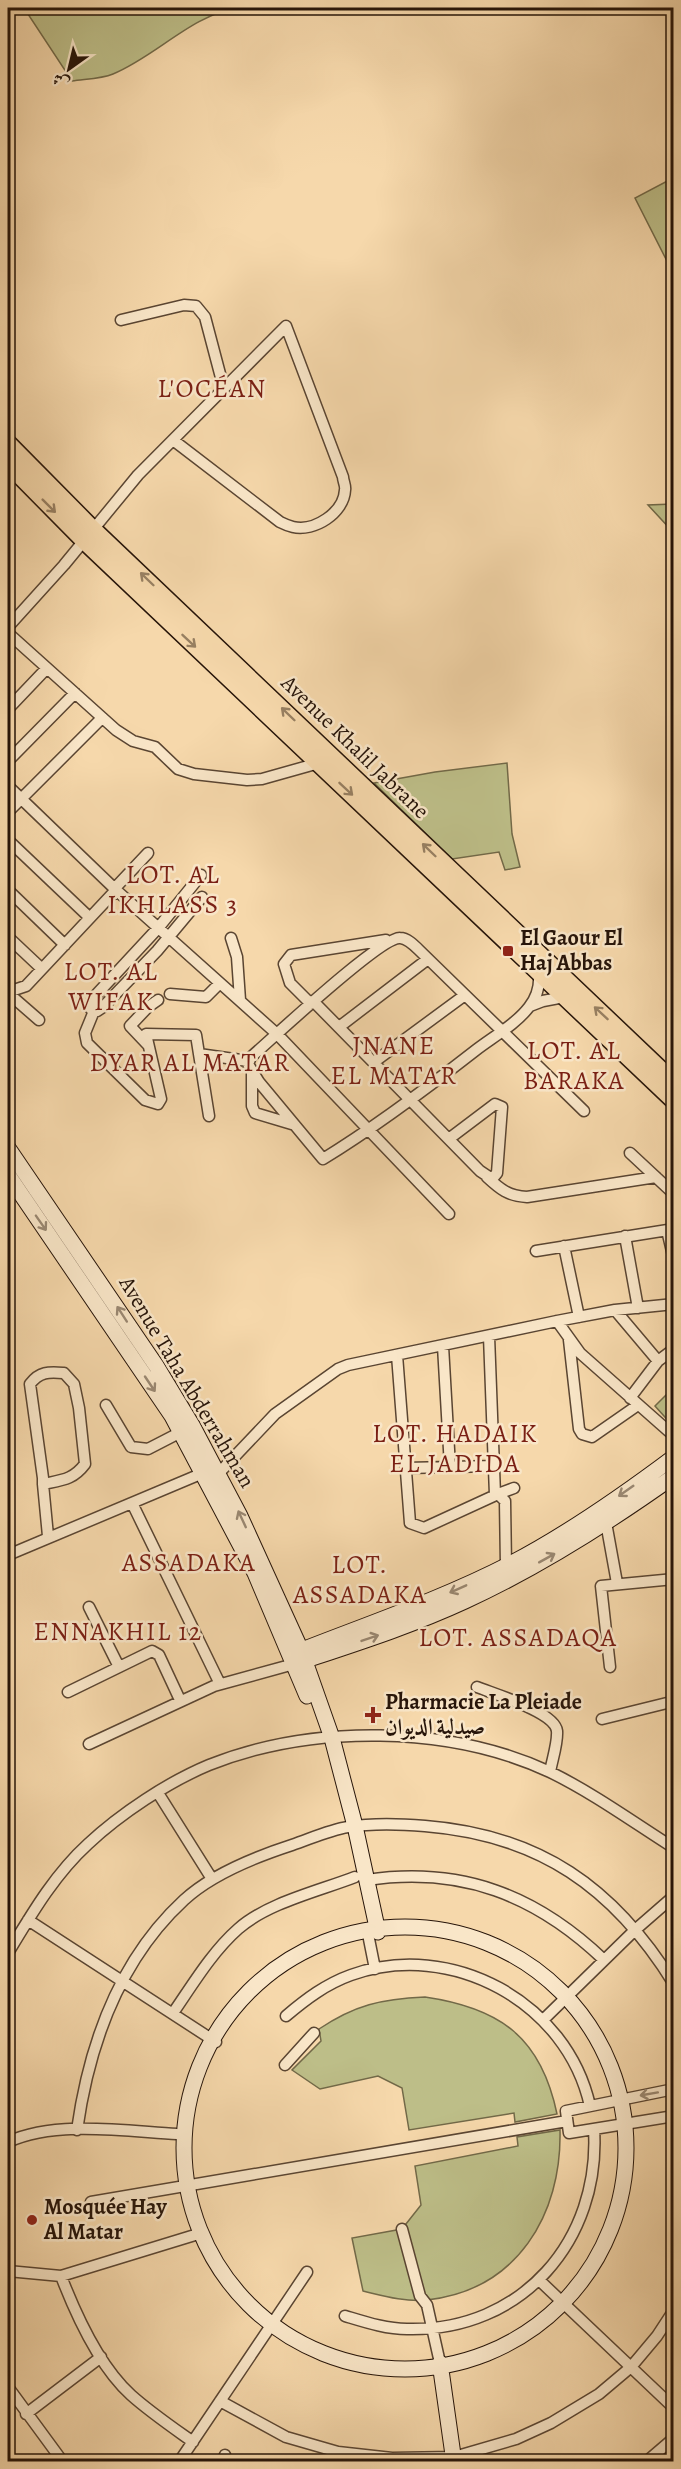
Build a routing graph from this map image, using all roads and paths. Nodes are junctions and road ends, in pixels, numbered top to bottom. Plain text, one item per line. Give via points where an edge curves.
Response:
1 (122, 320) dead end
2 (224, 389) junction
3 (173, 440) junction
4 (8, 443) edge
5 (8, 464) edge
6 (89, 535) junction
7 (8, 627) edge
8 (8, 633) edge
9 (47, 668) junction
10 (75, 693) junction
11 (8, 710) edge
12 (102, 718) junction
13 (8, 761) edge
14 (329, 766) junction
15 (8, 786) edge
16 (20, 798) junction
17 (8, 812) edge
18 (8, 840) edge
19 (148, 853) dead end
20 (201, 875) dead end
21 (116, 889) junction
22 (8, 890) edge
23 (202, 897) dead end
24 (89, 917) junction
25 (159, 927) junction
26 (170, 936) junction
27 (8, 937) edge
28 (231, 938) dead end
29 (392, 939) junction
30 (65, 945) junction
31 (428, 959) junction
32 (42, 969) junction
33 (539, 972) junction
34 (220, 982) junction
35 (8, 993) edge
36 (170, 994) dead end
37 (465, 995) junction
38 (564, 997) junction
39 (158, 1000) dead end
40 (240, 1000) junction
41 (312, 1003) junction
42 (530, 1006) junction
43 (94, 1011) junction
44 (39, 1020) dead end
45 (339, 1027) junction
46 (500, 1031) junction
47 (277, 1034) junction
48 (149, 1046) junction
49 (199, 1054) junction
50 (248, 1062) junction
51 (374, 1062) junction
52 (252, 1072) junction
53 (674, 1082) edge
54 (411, 1100) junction
55 (674, 1101) edge
56 (584, 1111) dead end
57 (209, 1116) dead end
58 (295, 1125) junction
59 (368, 1131) junction
60 (450, 1138) junction
61 (8, 1148) edge
62 (630, 1153) dead end
63 (8, 1175) edge
64 (486, 1176) junction
65 (656, 1177) junction
66 (674, 1194) edge
67 (449, 1214) dead end
68 (670, 1229) edge
69 (625, 1236) junction
70 (564, 1246) junction
71 (536, 1251) dead end
72 (674, 1260) edge
73 (674, 1304) edge
74 (639, 1308) junction
75 (615, 1310) junction
76 (579, 1317) junction
77 (557, 1321) junction
78 (489, 1336) junction
79 (569, 1339) junction
80 (443, 1346) junction
81 (674, 1349) edge
82 (397, 1355) junction
83 (658, 1361) junction
84 (634, 1401) junction
85 (106, 1405) dead end
86 (181, 1432) junction
87 (674, 1436) edge
88 (674, 1457) edge
89 (494, 1466) junction
90 (450, 1467) junction
91 (406, 1468) junction
92 (211, 1473) junction
93 (674, 1476) edge
94 (44, 1484) junction
95 (514, 1488) dead end
96 (497, 1495) junction
97 (132, 1503) junction
98 (604, 1515) junction
99 (48, 1536) junction
100 (8, 1555) edge
101 (506, 1566) junction
102 (674, 1579) edge
103 (617, 1584) junction
104 (89, 1607) dead end
105 (298, 1657) junction
106 (119, 1667) junction
107 (610, 1667) dead end
108 (220, 1684) junction
109 (477, 1687) dead end
110 (68, 1692) dead end
111 (180, 1700) junction
112 (674, 1709) edge
113 (602, 1719) dead end
114 (326, 1738) junction
115 (89, 1744) dead end
116 (550, 1772) junction
117 (158, 1793) junction
118 (350, 1827) junction
119 (674, 1848) edge
120 (212, 1879) junction
121 (361, 1879) junction
122 (672, 1896) edge
123 (28, 1920) junction
124 (635, 1930) junction
125 (373, 1933) junction
126 (8, 1953) edge
127 (604, 1960) junction
128 (375, 1969) junction
129 (122, 1980) junction
130 (674, 1984) edge
131 (568, 1995) junction
132 (173, 2013) junction
133 (286, 2016) dead end
134 (543, 2020) junction
135 (314, 2033) dead end
136 (216, 2042) junction
137 (285, 2065) dead end
138 (674, 2089) edge
139 (624, 2098) junction
140 (590, 2106) junction
141 (674, 2116) edge
142 (567, 2121) junction
143 (628, 2124) junction
144 (594, 2129) junction
145 (77, 2130) junction
146 (177, 2134) junction
147 (8, 2142) edge
148 (179, 2187) junction
149 (91, 2202) dead end
150 (402, 2229) dead end
151 (195, 2235) junction
152 (8, 2271) edge
153 (307, 2272) dead end
154 (61, 2276) junction
155 (538, 2280) junction
156 (562, 2301) junction
157 (674, 2310) edge
158 (345, 2316) dead end
159 (272, 2322) junction
160 (434, 2328) junction
161 (101, 2357) junction
162 (440, 2363) junction
163 (631, 2367) junction
164 (8, 2387) edge
165 (220, 2401) junction
166 (672, 2403) edge
167 (26, 2414) junction
168 (674, 2438) edge
169 (193, 2442) junction
170 (454, 2459) edge
171 (63, 2462) edge
172 (179, 2462) edge
173 (646, 2462) edge

1 - 2 street via 184,305 196,306 205,317
2 - 3 street
2 - 3 street via 286,326 342,477 345,490 335,514 309,526 294,528 280,522
3 - 6 street via 138,475
4 - 6 main road, Avenue Khalil Jabrane
5 -> 6 main road, Avenue Khalil Jabrane
6 - 7 street
6 - 14 main road, Avenue Khalil Jabrane
8 - 9 street
9 - 10 street
9 - 11 street
10 - 12 street
10 - 13 street
12 - 14 street via 125,737 155,747 178,769 194,774 247,780
12 - 16 street
14 -> 33 main road, Avenue Khalil Jabrane
53 -> 14 main road, Avenue Khalil Jabrane
15 - 16 street
16 - 17 street
16 - 21 street
18 - 24 street
19 - 21 street
20 - 25 street
21 - 24 street
21 - 25 street
22 - 30 street
23 - 26 street
24 - 30 street
25 - 26 street
25 - 43 street via 95,996 90,1006
26 - 34 street
26 - 43 street via 103,1007
27 - 32 street
28 - 40 street via 239,967
29 - 31 street via 406,939
29 - 41 street
29 - 41 street via 291,955 284,964 290,983
30 - 32 street
31 - 37 street
31 - 45 street
32 - 35 street via 26,986
33 - 38 main road, Avenue Khalil Jabrane
33 - 42 street via 538,991
34 - 36 street via 206,997
34 - 40 street
35 - 44 street
37 - 46 street
37 - 51 street
38 - 42 street
38 - 55 main road, Avenue Khalil Jabrane
39 - 48 street via 130,1026
40 - 47 street
41 - 45 street
41 - 47 street
42 - 46 street
43 - 48 street via 86,1033 87,1043 145,1100 158,1104 160,1097
45 - 51 street
46 - 54 street
46 - 56 street
47 - 50 street
47 - 59 street
48 - 49 street via 146,1034 196,1035
49 - 50 street
49 - 57 street
50 - 52 street
51 - 54 street
52 - 58 street
52 - 58 street via 255,1113
54 - 59 street
54 - 60 street
58 - 59 street via 323,1159
59 - 67 street
60 - 64 street
60 - 64 street via 495,1104 500,1105 497,1173 494,1179
92 -> 61 street, Avenue Taha Abderrahman via 175,1396
62 - 65 street
63 -> 86 street, Avenue Taha Abderrahman
64 - 65 street via 514,1197
65 - 66 street
68 - 69 street
68 - 72 street
69 - 70 street
69 - 74 street
70 - 71 street
70 - 76 street
73 - 74 street
74 - 75 street
75 - 76 street
75 - 83 street
76 - 77 street
77 - 78 street
77 - 79 street
78 - 80 street
78 - 89 street
79 - 84 street
79 - 84 street via 582,1434 592,1437
80 - 82 street
80 - 90 street
81 - 83 street
82 - 91 street
82 - 92 street via 338,1369 275,1414
83 - 84 street
84 - 87 street
85 - 86 street via 131,1447 139,1450
86 - 92 street, Avenue Taha Abderrahman
88 -> 98 street
89 - 90 street
89 - 96 street
90 - 91 street
91 - 96 street via 410,1523 420,1528
92 - 97 street
92 - 105 street, Avenue Taha Abderrahman
93 - 98 street
94 - 94 street via 30,1384 45,1371 64,1373 74,1384 85,1464 66,1481
94 - 99 street
95 - 96 street
96 - 101 street via 505,1501
97 - 99 street
97 - 108 street
98 - 101 street
98 - 103 street
105 -> 98 street via 387,1632 465,1601 553,1555
99 - 100 street
101 -> 105 street
102 - 103 street
103 - 107 street via 601,1586
104 - 106 street
105 - 108 street
105 - 114 street, Avenue Taha Abderrahman
106 - 110 street
106 - 111 street via 148,1652 156,1652
108 - 111 street
109 - 116 street via 554,1722 557,1732
111 - 115 street
112 - 113 street via 671,1702
114 - 116 street via 408,1735 456,1743
114 - 117 street via 252,1750 182,1777
114 - 118 street, Avenue Taha Abderrahman
116 - 119 street
117 - 120 street
117 - 123 street via 88,1844 47,1889
118 - 120 street via 274,1851
118 - 121 street, Avenue Taha Abderrahman
118 - 124 street via 402,1824 458,1829 519,1845 584,1881
120 - 129 street via 167,1918
121 - 125 street, Avenue Taha Abderrahman
121 - 127 street via 429,1878 493,1889 564,1924
121 - 132 street via 264,1911 239,1927
122 - 124 street
123 - 126 street
123 - 129 street
124 - 127 street
124 - 130 street
125 - 128 street
125 - 131 street via 431,1932 484,1943 532,1966
125 - 136 street via 315,1948 272,1975 239,2008
127 - 131 street
128 - 133 street via 323,1988
128 - 134 street via 412,1965 470,1974 522,2001
129 - 132 street
129 - 145 street via 91,2057
131 - 134 street
131 - 139 street via 607,2047 618,2070
132 - 136 street
134 - 140 street via 578,2069
135 - 137 street
136 - 146 street via 189,2088
138 -> 139 street
139 - 140 street
139 - 143 street
140 - 142 street via 566,2111
141 - 143 street
142 - 144 street via 569,2133
142 - 148 street
143 - 144 street
143 - 156 street via 624,2179 611,2226 587,2270
144 - 155 street via 592,2182 585,2210 568,2243
145 - 146 street
145 - 147 street via 44,2131
146 - 148 street
148 - 149 street
148 - 151 street
150 - 160 street via 420,2296
151 - 154 street
151 - 159 street via 230,2285
152 - 154 street
153 - 159 street
154 - 161 street
155 - 156 street
155 - 160 street via 492,2312
156 - 162 street via 505,2342 472,2356
156 - 163 street
157 - 163 street
158 - 160 street via 375,2325
159 - 162 street via 304,2341 353,2358 402,2365
159 - 165 street
160 - 162 street
161 - 167 street
161 - 169 street via 129,2393
162 - 170 street
163 - 166 street
163 - 170 street via 599,2394 551,2423
164 - 167 street
165 - 169 street
165 - 170 street via 286,2437 338,2452
167 - 171 street
168 - 173 street
169 - 172 street

